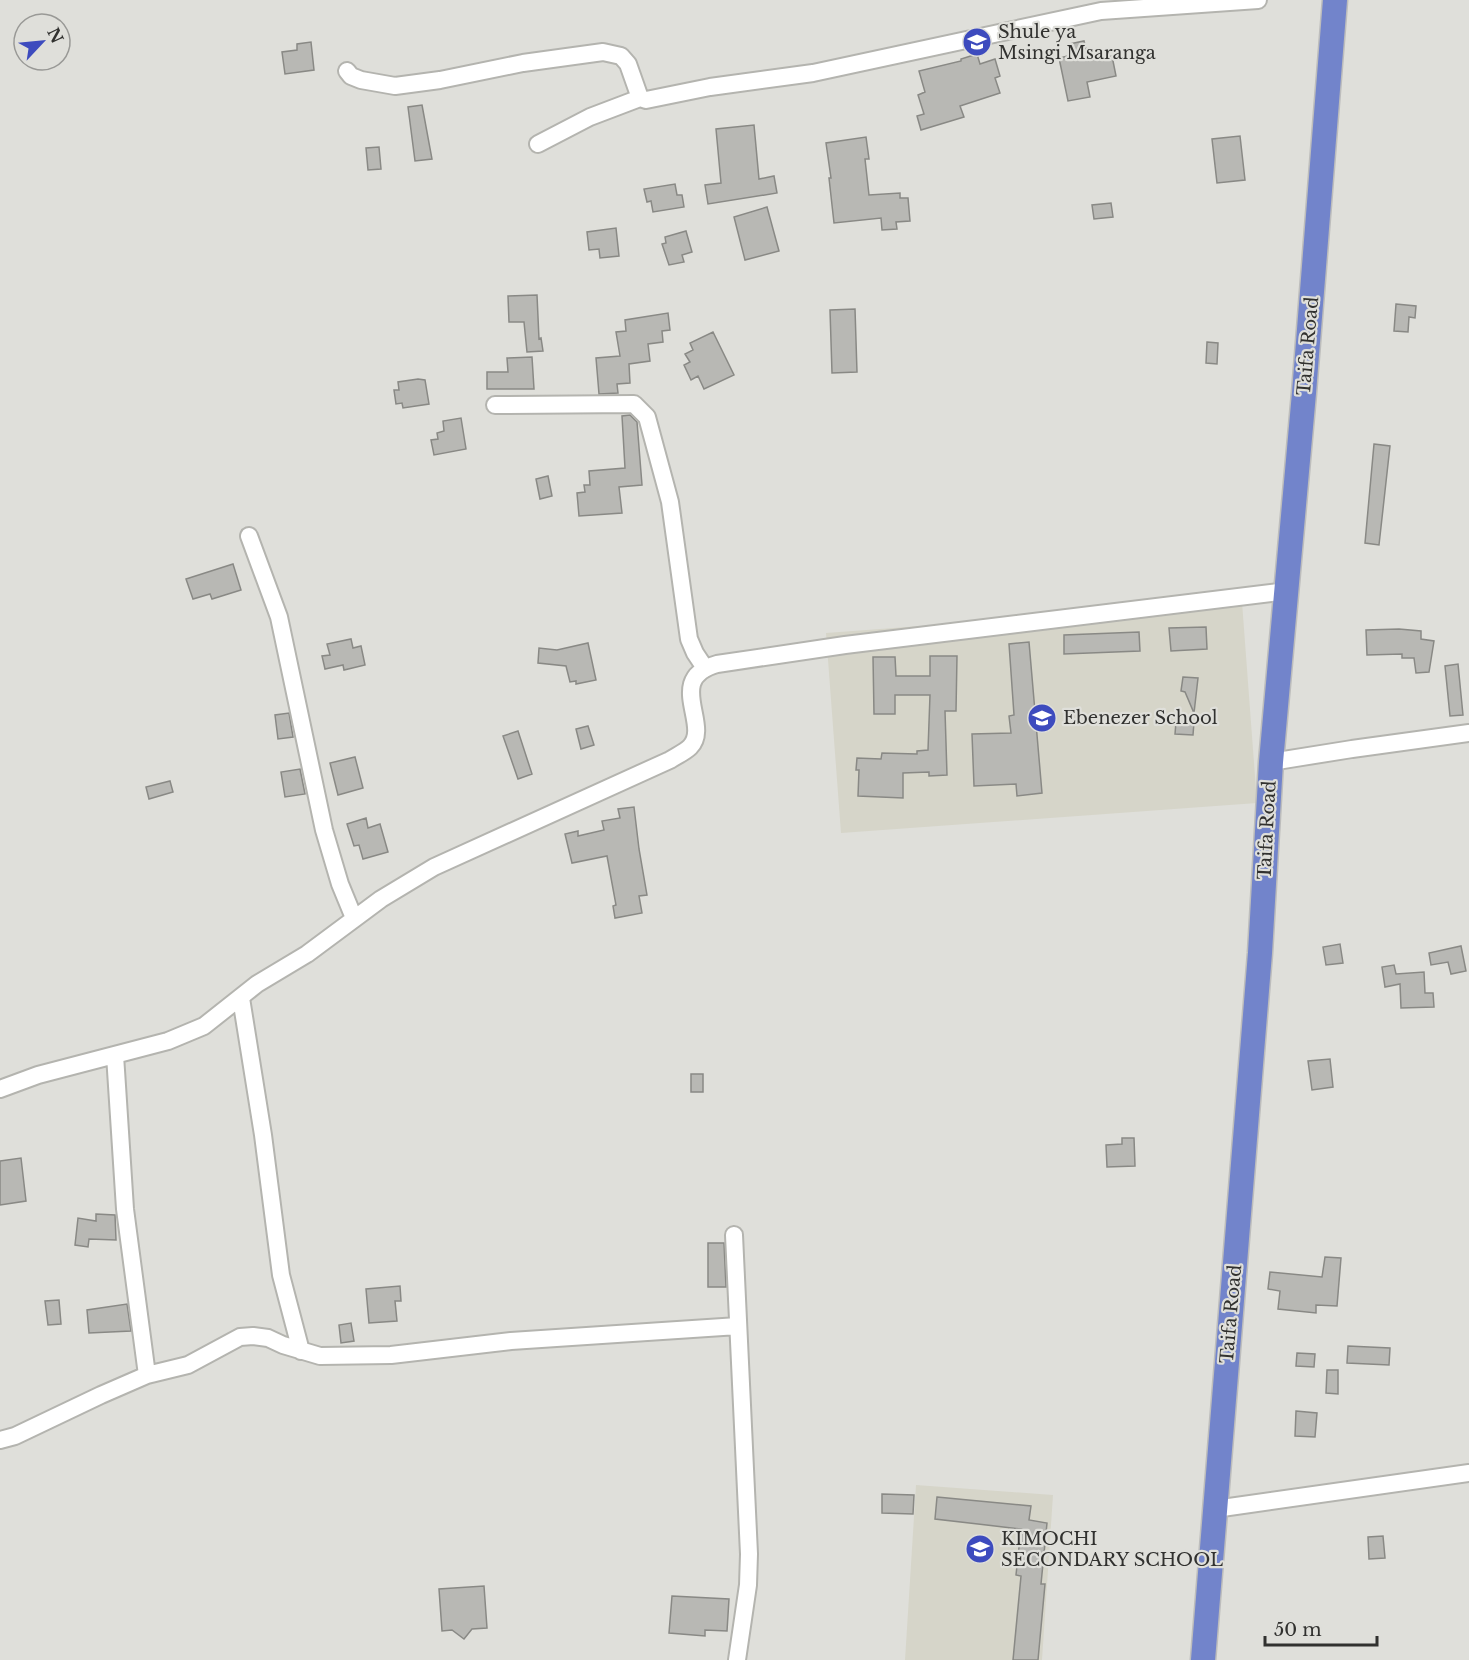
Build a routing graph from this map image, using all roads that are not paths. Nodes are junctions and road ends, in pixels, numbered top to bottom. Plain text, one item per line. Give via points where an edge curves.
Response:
1 (1258, 0) edge
2 (1335, 0) edge
3 (346, 71) dead end
4 (640, 98) junction
5 (538, 144) dead end
6 (495, 405) dead end
7 (249, 536) dead end
8 (1287, 591) junction
9 (705, 668) junction
10 (1469, 733) edge
11 (1271, 762) junction
12 (354, 918) junction
13 (241, 998) junction
14 (115, 1055) junction
15 (0, 1089) edge
16 (734, 1235) dead end
17 (738, 1326) junction
18 (301, 1351) junction
19 (147, 1374) junction
20 (0, 1440) edge
21 (1469, 1473) edge
22 (1215, 1509) junction
23 (737, 1660) edge
24 (1203, 1660) edge

1 - 4 street via 1101,11 813,73 710,87 658,99
2 - 8 highway, Taifa Road
3 - 4 street via 361,80 395,86 603,52 621,56 628,64
4 - 5 street via 590,117
6 - 9 street via 634,404 647,417 670,502 689,639
7 - 12 street via 279,617 324,830
8 - 9 street via 845,645
8 - 11 highway, Taifa Road
9 - 12 street via 695,675 691,696 696,733 691,746 670,760 434,867
10 - 11 street
11 - 22 highway, Taifa Road via 1260,953
12 - 13 street
13 - 14 street via 188,1034
13 - 18 street via 281,1275
14 - 15 street
14 - 19 street via 125,1209
16 - 17 street
17 - 18 street via 511,1341 391,1355 320,1356
17 - 23 street via 749,1554
18 - 19 street via 268,1338 240,1337 188,1365
19 - 20 street
21 - 22 street
22 - 24 highway, Taifa Road

